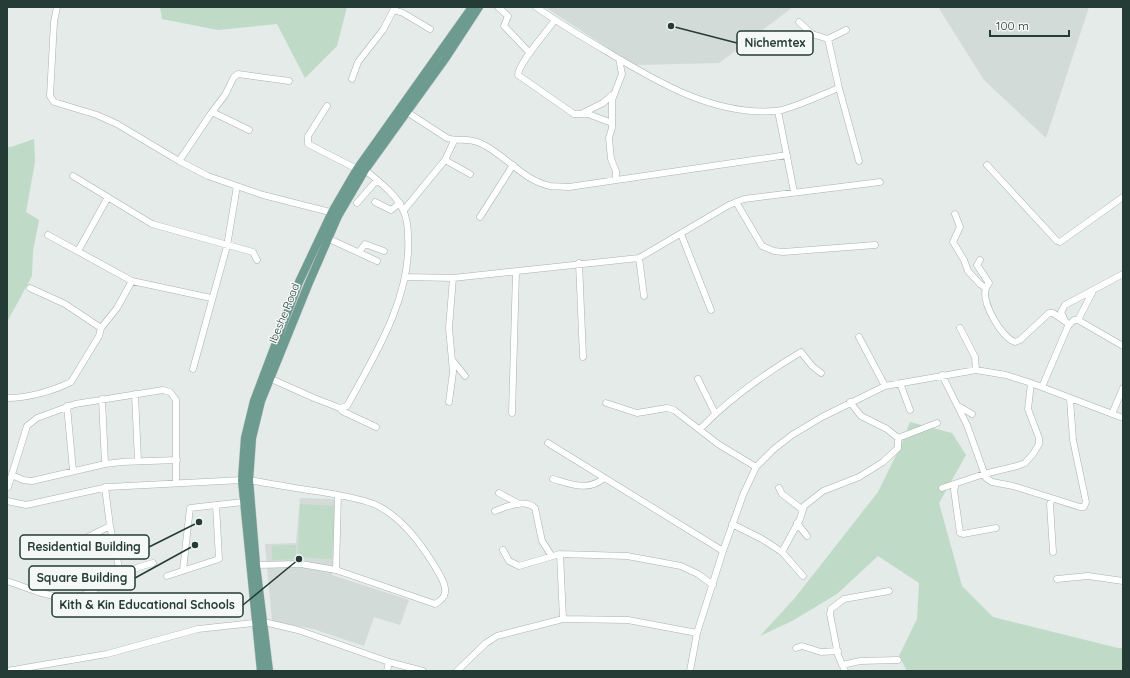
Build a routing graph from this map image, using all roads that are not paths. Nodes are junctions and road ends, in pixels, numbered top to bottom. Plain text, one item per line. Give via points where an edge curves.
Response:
1 (57, 7) edge
2 (472, 7) edge
3 (479, 7) edge
4 (498, 7) edge
5 (536, 7) edge
6 (394, 8) edge
7 (555, 20) junction
8 (799, 22) dead end
9 (430, 29) dead end
10 (846, 30) dead end
11 (828, 39) junction
12 (530, 53) junction
13 (619, 59) junction
14 (352, 80) dead end
15 (288, 82) dead end
16 (839, 88) junction
17 (613, 94) junction
18 (327, 106) dead end
19 (778, 111) junction
20 (212, 112) junction
21 (407, 112) junction
22 (581, 114) junction
23 (612, 123) junction
24 (249, 130) dead end
25 (454, 141) junction
26 (787, 155) junction
27 (445, 160) junction
28 (179, 161) junction
29 (858, 161) dead end
30 (513, 165) junction
31 (987, 165) dead end
32 (361, 169) junction
33 (470, 174) dead end
34 (73, 176) dead end
35 (616, 179) junction
36 (377, 180) junction
37 (880, 182) dead end
38 (236, 186) junction
39 (794, 192) junction
40 (108, 197) junction
41 (1122, 200) edge
42 (375, 202) dead end
43 (736, 202) junction
44 (357, 203) dead end
45 (400, 203) junction
46 (404, 210) junction
47 (335, 214) junction
48 (955, 214) dead end
49 (480, 216) dead end
50 (681, 234) junction
51 (48, 235) dead end
52 (327, 238) junction
53 (875, 245) dead end
54 (227, 246) junction
55 (78, 251) junction
56 (384, 251) dead end
57 (359, 252) junction
58 (639, 258) junction
59 (257, 260) dead end
60 (980, 260) dead end
61 (377, 261) dead end
62 (579, 263) junction
63 (516, 272) junction
64 (1123, 274) edge
65 (405, 277) junction
66 (453, 278) junction
67 (132, 281) junction
68 (30, 288) dead end
69 (986, 288) junction
70 (1093, 291) junction
71 (644, 296) dead end
72 (211, 298) junction
73 (712, 310) dead end
74 (1078, 320) junction
75 (1067, 324) junction
76 (101, 328) junction
77 (960, 328) dead end
78 (859, 337) dead end
79 (1123, 346) edge
80 (583, 356) dead end
81 (452, 360) junction
82 (193, 369) dead end
83 (976, 370) junction
84 (821, 372) dead end
85 (942, 375) junction
86 (465, 376) dead end
87 (269, 378) junction
88 (698, 380) dead end
89 (900, 383) junction
90 (1031, 383) junction
91 (885, 386) junction
92 (1042, 387) junction
93 (1123, 388) edge
94 (135, 394) junction
95 (7, 398) edge
96 (102, 399) junction
97 (1070, 399) junction
98 (449, 402) dead end
99 (850, 402) junction
100 (606, 403) dead end
101 (67, 406) junction
102 (960, 407) junction
103 (340, 408) junction
104 (910, 410) dead end
105 (512, 413) dead end
106 (715, 413) junction
107 (972, 414) dead end
108 (1112, 414) junction
109 (1123, 418) edge
110 (937, 422) dead end
111 (376, 427) dead end
112 (700, 429) junction
113 (898, 438) junction
114 (548, 443) dead end
115 (177, 460) junction
116 (138, 461) junction
117 (105, 464) junction
118 (756, 467) junction
119 (73, 471) junction
120 (984, 474) junction
121 (12, 475) junction
122 (604, 478) junction
123 (553, 479) dead end
124 (245, 480) junction
125 (176, 483) junction
126 (956, 484) junction
127 (8, 487) edge
128 (105, 488) junction
129 (779, 488) dead end
130 (942, 488) dead end
131 (499, 493) dead end
132 (338, 495) junction
133 (1052, 499) junction
134 (7, 501) edge
135 (243, 502) junction
136 (519, 504) junction
137 (216, 506) junction
138 (802, 510) junction
139 (495, 511) dead end
140 (797, 523) junction
141 (732, 524) junction
142 (110, 526) junction
143 (996, 528) dead end
144 (808, 536) dead end
145 (70, 546) dead end
146 (503, 550) dead end
147 (723, 551) junction
148 (782, 552) junction
149 (1054, 552) dead end
150 (560, 554) junction
151 (551, 555) junction
152 (153, 563) dead end
153 (256, 564) junction
154 (182, 570) junction
155 (336, 570) junction
156 (167, 576) dead end
157 (803, 576) dead end
158 (121, 577) junction
159 (1057, 579) dead end
160 (7, 581) edge
161 (1123, 581) edge
162 (713, 585) junction
163 (889, 591) dead end
164 (563, 619) junction
165 (260, 622) junction
166 (697, 633) junction
167 (796, 648) dead end
168 (838, 651) junction
169 (898, 660) dead end
170 (389, 662) junction
171 (844, 668) edge
172 (7, 671) edge
173 (261, 671) edge
174 (269, 671) edge
175 (387, 671) edge
176 (423, 671) edge
177 (457, 671) edge
178 (690, 671) edge

1 - 28 street via 50,96 54,102 117,124
2 - 32 main road, Ibeshe Road
3 - 21 main road, Ibeshe Road
4 - 12 street via 508,16 504,26
5 - 7 street
6 - 9 street
6 - 14 street via 383,30 358,62
7 - 12 street
7 - 13 street
8 - 11 street via 812,34
10 - 11 street
11 - 16 street
12 - 22 street via 518,71 520,78 574,114
13 - 17 street via 622,74
13 - 19 street via 666,86 706,102 754,112
15 - 20 street via 238,74
16 - 19 street
16 - 29 street
17 - 22 street via 603,103
17 - 23 street
18 - 32 street via 308,136 308,144
19 - 26 street
20 - 24 street
20 - 28 street
21 - 25 street
21 - 32 main road, Ibeshe Road
22 - 23 street
23 - 35 street via 609,138
25 - 27 street
25 - 30 street via 462,138 479,143
26 - 35 street
26 - 39 street
27 - 33 street
27 - 46 street
28 - 38 street via 208,176
30 - 35 street via 538,182 551,186
30 - 49 street
31 - 41 street via 1060,242
32 - 36 street
32 - 47 main road, Ibeshe Road
34 - 40 street
36 - 44 street
36 - 45 street
37 - 39 street
38 - 47 street
38 - 54 street
39 - 43 street
40 - 54 street via 152,224
40 - 55 street
42 - 45 street via 391,210
43 - 50 street
43 - 53 street via 762,246 774,252
45 - 46 street
46 - 65 street via 410,252
47 - 52 main road, Ibeshe Road
47 - 124 main road, Ibeshe Road via 299,282 254,401 245,438
48 - 69 street via 960,227 953,242 968,271
50 - 58 street
50 - 73 street
51 - 55 street
52 - 57 street
52 - 87 main road, Ibeshe Road
54 - 59 street via 253,252
54 - 72 street
55 - 67 street
56 - 57 street via 365,244
57 - 61 street
58 - 62 street
58 - 71 street
60 - 69 street via 977,265 989,283
62 - 63 street
62 - 80 street
63 - 66 street
63 - 105 street
64 - 70 street
65 - 66 street
65 - 103 street via 387,329 373,359 347,406
66 - 81 street via 449,321
67 - 72 street
67 - 76 street via 117,308
68 - 76 street via 66,304
69 - 75 street via 986,301 990,312 1001,331 1011,341 1020,340 1049,313 1053,313
70 - 74 street
70 - 75 street via 1062,308 1061,312
72 - 82 street
74 - 75 street
74 - 79 street
75 - 92 street
76 - 95 street via 99,336 71,382 16,398
77 - 83 street via 975,356
78 - 91 street
81 - 86 street
81 - 98 street
83 - 85 street
83 - 90 street via 1006,375
84 - 106 street via 812,366 801,352 764,374
85 - 89 street
85 - 102 street
87 - 103 street
87 - 124 main road, Ibeshe Road via 258,411
88 - 106 street
89 - 91 street
89 - 104 street
90 - 92 street
90 - 120 street via 1028,409 1039,444 1025,463
91 - 99 street
92 - 97 street
93 - 108 street
94 - 96 street
94 - 115 street via 163,390 170,392 176,400
94 - 116 street
96 - 101 street
96 - 117 street
97 - 108 street
97 - 133 street via 1073,440 1086,502 1080,507
99 - 113 street via 861,416 887,429
99 - 118 street via 792,434
100 - 112 street via 637,413 667,408 674,410
101 - 119 street
101 - 121 street via 38,418 27,426
102 - 107 street
102 - 120 street
103 - 111 street
106 - 112 street
108 - 109 street
110 - 113 street
112 - 118 street via 718,444
113 - 138 street via 898,448 883,462 859,477 823,491
114 - 122 street
115 - 116 street
115 - 125 street
116 - 117 street
117 - 119 street
118 - 141 street
119 - 121 street via 32,481
120 - 126 street
120 - 133 street via 992,482
121 - 127 street
122 - 123 street via 598,483 581,487
122 - 147 street
124 - 125 street
124 - 132 street
124 - 135 main road, Ibeshe Road
124 - 153 main road, Ibeshe Road
125 - 128 street
126 - 130 street
126 - 143 street via 954,490 960,533
128 - 134 street via 32,504 21,505
128 - 142 street
129 - 138 street via 782,494
131 - 136 street
132 - 155 street
132 - 155 street via 374,504 402,524 427,554 441,577 446,592 444,598 435,604
133 - 149 street via 1050,504
135 - 137 street
135 - 165 main road, Ibeshe Road
136 - 139 street
136 - 151 street via 531,505 534,508 542,541
137 - 154 street via 190,508
137 - 154 street via 219,559
138 - 140 street
140 - 144 street
140 - 148 street
141 - 147 street
141 - 148 street
142 - 145 street
142 - 158 street
146 - 151 street via 509,561 519,566
147 - 162 street
148 - 157 street
150 - 151 street
150 - 162 street via 627,556 680,566 698,574
150 - 164 street
152 - 158 street
153 - 155 street via 301,564
153 - 165 main road, Ibeshe Road
154 - 156 street
158 - 160 street via 72,601
159 - 161 street via 1088,576
162 - 166 street
163 - 168 street via 844,599 831,609
164 - 166 street via 628,620
164 - 177 street via 497,636
165 - 170 street via 298,630
165 - 172 street via 198,629 107,654
165 - 173 main road, Ibeshe Road
165 - 174 main road, Ibeshe Road
166 - 178 street
167 - 168 street via 802,646 821,652
168 - 171 street
169 - 171 street via 860,660
170 - 175 street
170 - 176 street

